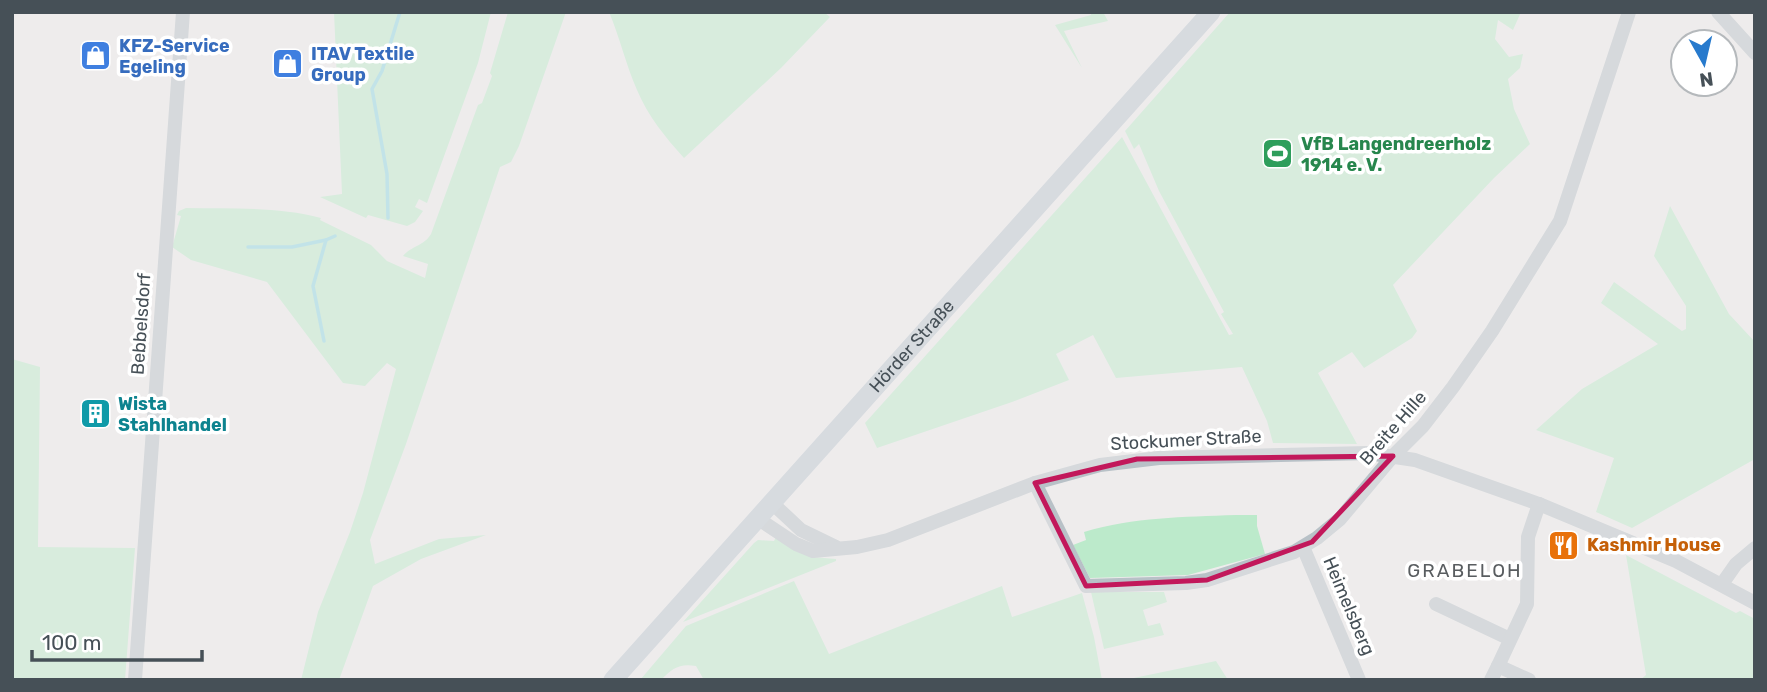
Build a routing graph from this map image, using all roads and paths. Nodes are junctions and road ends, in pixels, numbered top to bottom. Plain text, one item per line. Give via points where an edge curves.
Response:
1 (183, 12) edge
2 (1211, 12) edge
3 (1629, 12) edge
4 (1718, 12) edge
5 (1755, 53) edge
6 (1393, 456) junction
7 (1035, 484) junction
8 (771, 502) junction
9 (1539, 504) junction
10 (757, 518) junction
11 (1303, 547) junction
12 (1755, 548) edge
13 (841, 549) junction
14 (1722, 584) junction
15 (1755, 603) edge
16 (1436, 604) dead end
17 (1510, 639) junction
18 (1497, 666) junction
19 (135, 680) edge
20 (613, 680) edge
21 (1359, 680) edge
22 (1491, 680) edge
23 (1529, 680) edge

1 - 19 street, Bebbelsdorf
2 - 8 main road, Hörder Straße
3 - 6 street, Breite Hille via 1560,220 1453,387
4 - 5 street
6 - 7 street, Stockumer Straße via 1137,459 1073,471
6 - 9 street, Stockumer Straße
6 - 11 street, Breite Hille via 1339,519
7 - 11 street, Breite Hille via 1086,586 1197,582
7 - 13 street, Stockumer Straße via 888,540
8 - 10 main road, Hörder Straße
8 - 13 street via 801,530
9 - 14 street, Stockumer Straße
9 - 17 street via 1528,537 1527,604
10 - 13 street, Stockumer Straße via 804,548
10 - 20 main road, Hörder Straße
11 - 21 street, Heimelsberg
12 - 14 street
14 - 15 street, Stockumer Straße
16 - 17 street
17 - 18 street
18 - 22 street
18 - 23 street

